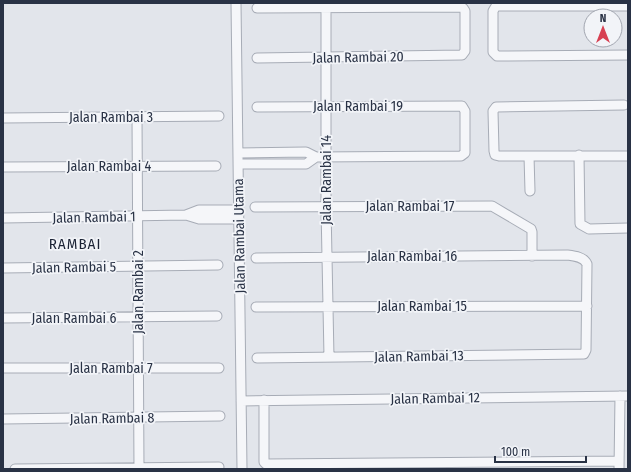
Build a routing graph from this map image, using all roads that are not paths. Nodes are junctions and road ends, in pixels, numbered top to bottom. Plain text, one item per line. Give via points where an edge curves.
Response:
1 (236, 3) edge
2 (326, 5) edge
3 (628, 6) edge
4 (257, 8) dead end
5 (628, 55) edge
6 (326, 57) junction
7 (257, 58) dead end
8 (627, 104) edge
9 (326, 106) junction
10 (257, 107) dead end
11 (219, 116) dead end
12 (137, 117) junction
13 (3, 118) edge
14 (287, 152) junction
15 (238, 153) junction
16 (579, 155) junction
17 (529, 156) junction
18 (628, 156) edge
19 (316, 157) junction
20 (326, 157) junction
21 (238, 164) junction
22 (287, 164) junction
23 (137, 166) junction
24 (216, 166) dead end
25 (3, 167) edge
26 (530, 191) dead end
27 (255, 207) dead end
28 (326, 207) junction
29 (239, 214) junction
30 (138, 216) junction
31 (3, 218) edge
32 (628, 228) edge
33 (532, 256) junction
34 (327, 257) junction
35 (256, 258) dead end
36 (218, 265) dead end
37 (138, 266) junction
38 (3, 268) edge
39 (587, 306) junction
40 (256, 307) dead end
41 (328, 307) junction
42 (217, 316) dead end
43 (138, 317) junction
44 (3, 318) edge
45 (329, 357) junction
46 (257, 358) dead end
47 (3, 368) edge
48 (138, 368) junction
49 (219, 368) dead end
50 (624, 396) edge
51 (264, 400) junction
52 (241, 401) junction
53 (220, 416) dead end
54 (138, 417) junction
55 (3, 419) edge
56 (619, 465) edge
57 (219, 467) dead end
58 (139, 468) edge
59 (15, 469) edge
60 (242, 469) edge

1 - 15 street, Jalan Rambai Utama
2 - 4 street
2 - 6 street, Jalan Rambai 14
2 - 6 street, Jalan Rambai 20 via 459,6 465,11 465,51 460,56
3 - 5 street via 496,6 493,9 493,52 497,56
6 - 7 street, Jalan Rambai 20
6 - 9 street, Jalan Rambai 14
8 - 17 street via 496,107 494,151 497,156
9 - 10 street, Jalan Rambai 19
9 - 20 street, Jalan Rambai 14
9 - 20 street, Jalan Rambai 19 via 460,106 465,111 466,151 460,156
11 - 12 street, Jalan Rambai 3
12 - 13 street, Jalan Rambai 3
12 - 23 street, Jalan Rambai 2
14 - 15 street
14 - 19 street via 306,152
14 - 22 street
15 - 21 street, Jalan Rambai Utama
16 - 17 street
16 - 18 street
16 - 32 street via 580,224 588,229
17 - 26 street
19 - 20 street
19 - 22 street via 306,164
20 - 28 street, Jalan Rambai 14
21 - 22 street
21 - 29 street, Jalan Rambai Utama
23 - 24 street, Jalan Rambai 4
23 - 25 street, Jalan Rambai 4
23 - 30 street, Jalan Rambai 2
27 - 28 street, Jalan Rambai 17
28 - 33 street, Jalan Rambai 17 via 493,206 531,229
28 - 34 street, Jalan Rambai 14
29 - 30 street, Jalan Rambai 1 via 199,219 186,215
29 - 52 street, Jalan Rambai Utama
30 - 31 street, Jalan Rambai 1
30 - 37 street, Jalan Rambai 2
33 - 34 street, Jalan Rambai 16
33 - 39 street, Jalan Rambai 16 via 578,256 587,263
34 - 35 street, Jalan Rambai 16
34 - 41 street, Jalan Rambai 14
36 - 37 street, Jalan Rambai 5
37 - 38 street, Jalan Rambai 5
37 - 43 street, Jalan Rambai 2
39 - 41 street, Jalan Rambai 15
39 - 45 street, Jalan Rambai 13 via 586,350 582,354
40 - 41 street, Jalan Rambai 15
41 - 45 street, Jalan Rambai 14
42 - 43 street, Jalan Rambai 6
43 - 44 street, Jalan Rambai 6
43 - 48 street, Jalan Rambai 2
45 - 46 street, Jalan Rambai 13
47 - 48 street, Jalan Rambai 7
48 - 49 street, Jalan Rambai 7
48 - 54 street, Jalan Rambai 2
50 - 51 street, Jalan Rambai 12
50 - 56 street
51 - 52 street, Jalan Rambai 12
51 - 56 street via 266,464
52 - 60 street, Jalan Rambai Utama
53 - 54 street, Jalan Rambai 8
54 - 55 street, Jalan Rambai 8
54 - 58 street, Jalan Rambai 2
57 - 58 street
58 - 59 street

